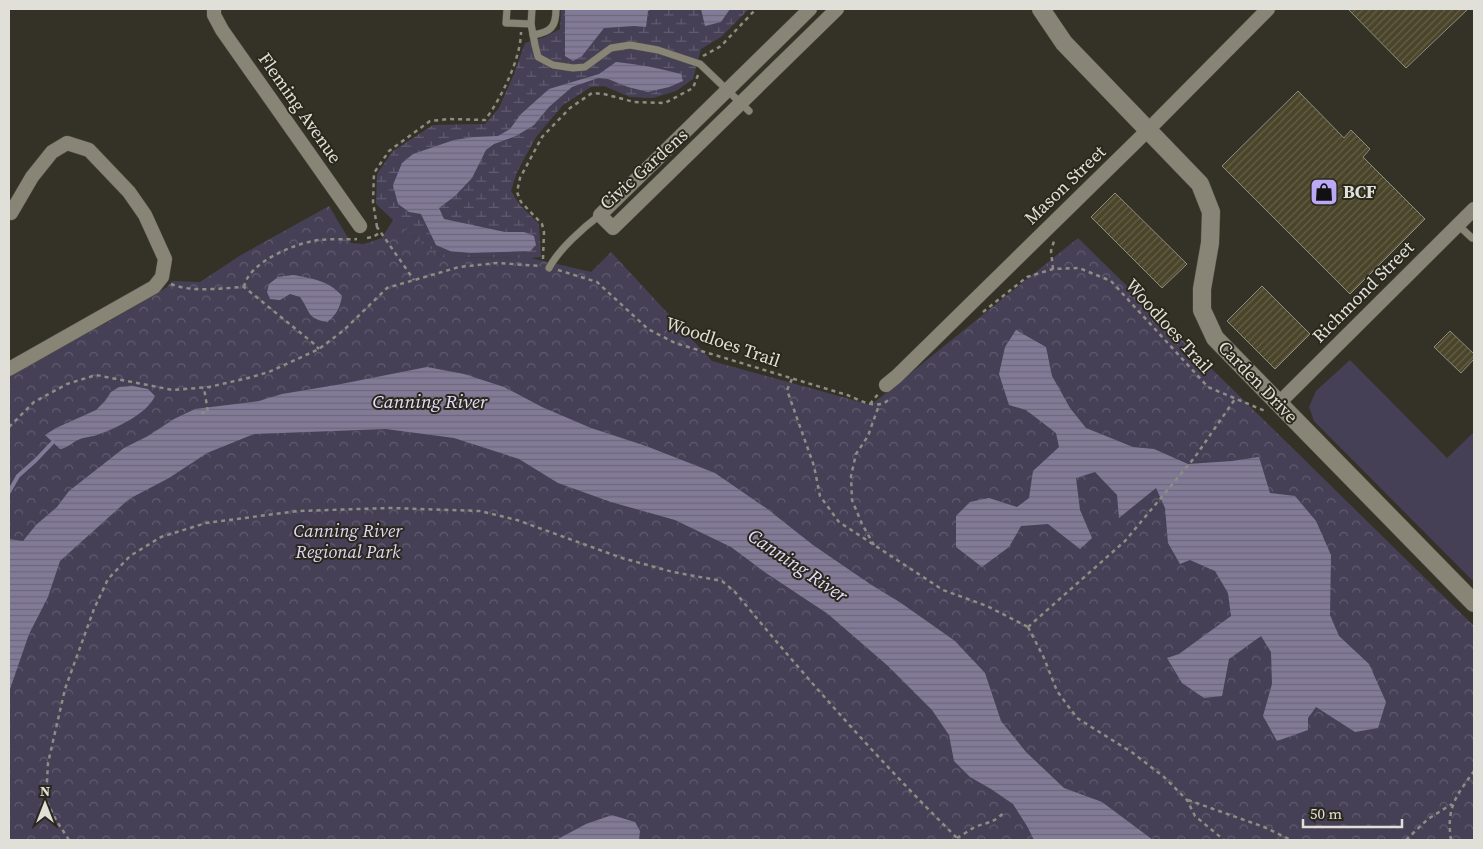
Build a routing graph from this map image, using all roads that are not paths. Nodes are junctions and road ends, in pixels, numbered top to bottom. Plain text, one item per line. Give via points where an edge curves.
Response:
1 (214, 9) edge
2 (507, 9) edge
3 (532, 9) edge
4 (556, 9) edge
5 (810, 9) edge
6 (838, 9) edge
7 (1041, 9) edge
8 (1268, 9) edge
9 (532, 24) junction
10 (533, 35) junction
11 (727, 90) junction
12 (745, 107) junction
13 (1148, 130) junction
14 (1474, 209) edge
15 (11, 213) dead end
16 (600, 215) junction
17 (1458, 225) junction
18 (361, 234) road end
19 (1472, 238) dead end
20 (546, 267) road end
21 (9, 369) edge
22 (889, 390) road end
23 (1272, 407) junction
24 (1474, 603) edge

1 - 18 street, Fleming Avenue via 222,30
2 - 9 lane via 506,24
3 - 9 lane
4 - 10 lane via 553,28
5 - 11 street, Civic Gardens
6 - 12 street, Civic Gardens
7 - 13 street, Carden Drive via 1064,43
8 - 13 street, Mason Street
9 - 10 lane
10 - 11 lane via 538,56 553,65 585,67 611,48 630,45 658,50 700,64
11 - 12 lane
11 - 16 street, Civic Gardens
12 - 16 street, Civic Gardens via 613,228
13 - 22 street, Mason Street via 897,376
13 - 23 street, Carden Drive via 1200,184 1212,212 1202,310 1215,338
14 - 17 street, Richmond Street
15 - 21 street via 32,177 52,152 68,143 89,150 129,192 145,215 165,259 162,277 154,287
16 - 20 lane
17 - 19 lane
17 - 23 street, Richmond Street
23 - 24 street, Carden Drive

